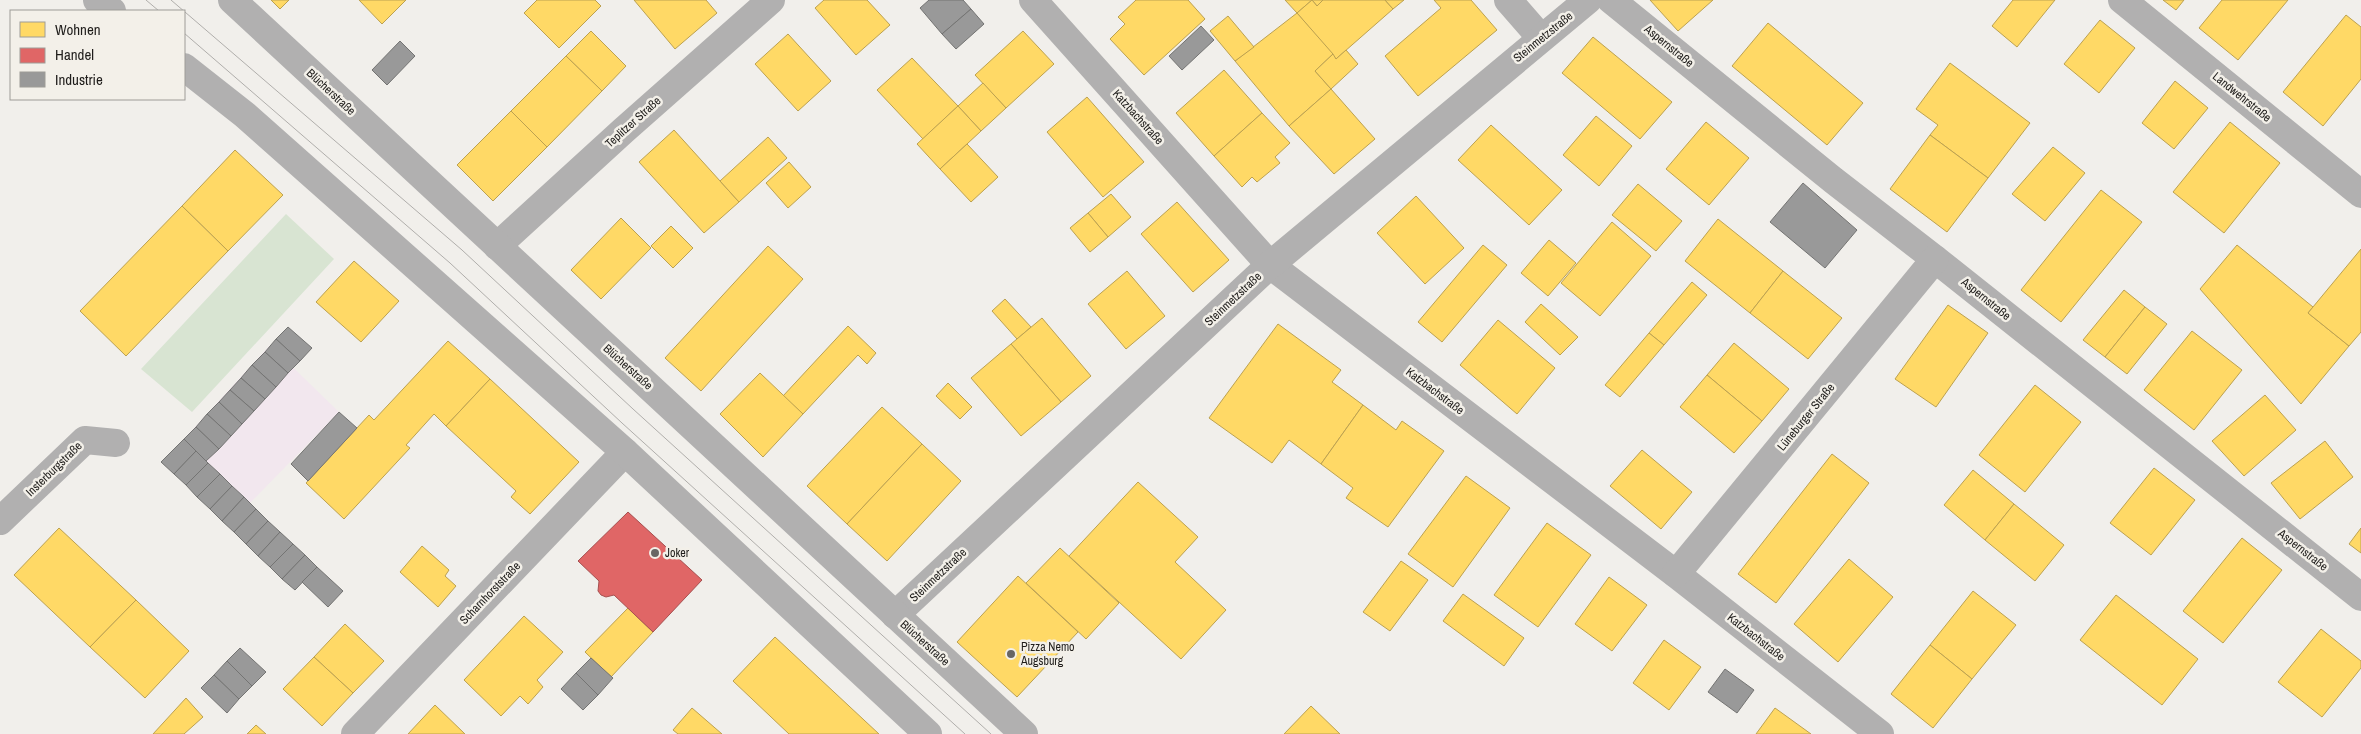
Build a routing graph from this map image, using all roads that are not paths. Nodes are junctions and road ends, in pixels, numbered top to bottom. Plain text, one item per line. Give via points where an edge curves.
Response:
1 (97, 0) edge
2 (232, 0) edge
3 (771, 0) edge
4 (1033, 0) edge
5 (1508, 0) edge
6 (1588, 0) edge
7 (1611, 0) edge
8 (2122, 0) edge
9 (111, 10) edge
10 (1541, 38) junction
11 (185, 68) edge
12 (2361, 194) edge
13 (497, 246) junction
14 (1936, 259) junction
15 (1270, 265) junction
16 (116, 443) dead end
17 (625, 452) junction
18 (0, 521) edge
19 (1676, 574) junction
20 (2361, 597) edge
21 (895, 615) junction
22 (355, 734) edge
23 (928, 734) edge
24 (1024, 734) edge
25 (1880, 734) edge

1 - 9 street
2 - 13 street, Blücherstraße
3 - 13 street, Teplitzer Straße
4 - 15 street, Katzbachstraße
5 - 10 street
6 - 10 street, Steinmetzstraße
7 - 14 street, Aspernstraße
8 - 12 street, Landwehrstraße
10 - 15 street, Steinmetzstraße
11 - 17 street via 246,115
13 - 21 street, Blücherstraße
14 - 19 street, Lüneburger Straße
14 - 20 street, Aspernstraße
15 - 19 street, Katzbachstraße
15 - 21 street, Steinmetzstraße
16 - 18 street, Insterburgstraße via 85,440
17 - 22 street, Scharnhorststraße
17 - 23 street
19 - 25 street, Katzbachstraße
21 - 24 street, Blücherstraße

